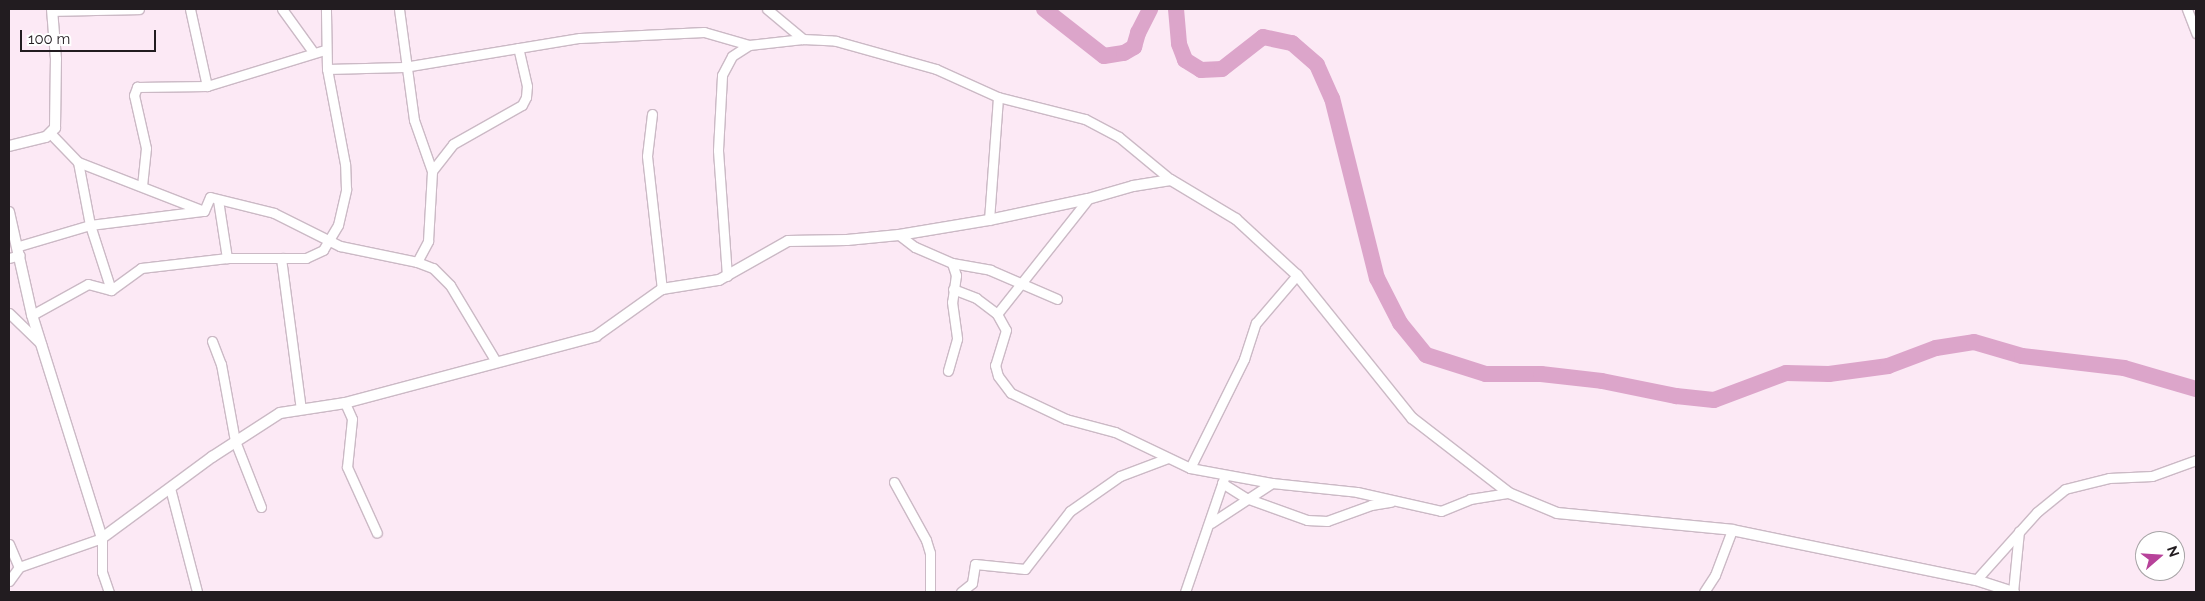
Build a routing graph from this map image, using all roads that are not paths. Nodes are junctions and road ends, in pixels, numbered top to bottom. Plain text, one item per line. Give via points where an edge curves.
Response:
1 (120, 9) edge
2 (139, 9) edge
3 (190, 9) edge
4 (282, 9) edge
5 (326, 9) edge
6 (399, 9) edge
7 (768, 9) edge
8 (2187, 9) edge
9 (52, 10) edge
10 (2196, 33) edge
11 (803, 38) junction
12 (749, 45) junction
13 (518, 48) junction
14 (325, 50) junction
15 (313, 52) junction
16 (404, 67) junction
17 (327, 69) junction
18 (207, 86) junction
19 (998, 97) junction
20 (652, 114) dead end
21 (50, 134) junction
22 (9, 146) edge
23 (78, 162) junction
24 (432, 171) junction
25 (1171, 180) junction
26 (142, 186) junction
27 (1088, 199) junction
28 (218, 200) junction
29 (204, 211) junction
30 (9, 212) edge
31 (989, 220) junction
32 (90, 226) junction
33 (899, 235) junction
34 (329, 241) junction
35 (20, 250) junction
36 (9, 258) edge
37 (227, 258) junction
38 (281, 258) junction
39 (417, 262) junction
40 (952, 263) junction
41 (1297, 275) junction
42 (726, 276) junction
43 (1019, 284) junction
44 (662, 289) junction
45 (953, 289) junction
46 (111, 290) junction
47 (1057, 298) dead end
48 (9, 313) edge
49 (997, 314) junction
50 (32, 315) junction
51 (212, 340) dead end
52 (42, 344) junction
53 (495, 360) junction
54 (948, 371) dead end
55 (345, 403) junction
56 (301, 409) junction
57 (235, 441) junction
58 (1168, 458) junction
59 (2196, 460) edge
60 (1190, 468) junction
61 (1226, 473) junction
62 (894, 482) dead end
63 (1222, 483) junction
64 (1272, 483) junction
65 (170, 488) junction
66 (1509, 492) junction
67 (1246, 498) junction
68 (1396, 501) junction
69 (261, 507) dead end
70 (1211, 523) junction
71 (1732, 530) junction
72 (2019, 531) junction
73 (377, 533) dead end
74 (102, 538) junction
75 (9, 544) edge
76 (19, 567) junction
77 (1976, 580) junction
78 (9, 581) edge
79 (2009, 591) edge
80 (109, 592) edge
81 (197, 592) edge
82 (930, 592) edge
83 (961, 592) edge
84 (1185, 592) edge
85 (1704, 592) edge

1 - 2 street
1 - 9 street
3 - 18 street
4 - 15 street
5 - 14 street
6 - 16 street
7 - 11 street
8 - 10 street
9 - 21 street via 56,121
11 - 12 street
11 - 19 street via 894,56 936,69
12 - 13 street via 704,32 561,40
12 - 42 street via 732,56 722,75 718,150
13 - 16 street
13 - 24 street via 527,86 522,105 453,144
14 - 15 street
14 - 17 street
15 - 18 street
16 - 17 street
16 - 24 street via 416,128
17 - 34 street via 345,164 346,188 343,212
18 - 26 street via 140,86 134,90 146,148
19 - 25 street via 1085,119 1119,137
19 - 31 street
20 - 44 street via 648,156
21 - 22 street
21 - 23 street
23 - 26 street
23 - 32 street
24 - 39 street via 428,241
25 - 27 street via 1133,186
25 - 41 street via 1236,219
26 - 29 street
27 - 31 street
27 - 43 street
28 - 29 street via 210,197
28 - 34 street via 274,213
28 - 37 street
29 - 32 street
30 - 35 street
31 - 33 street
32 - 35 street
32 - 46 street
33 - 40 street via 915,247
33 - 42 street via 788,241
34 - 38 street via 318,254 306,258
34 - 39 street via 356,251
35 - 36 street
35 - 50 street
37 - 38 street
37 - 46 street via 141,268
38 - 56 street
39 - 53 street via 442,276
40 - 43 street via 990,270
40 - 45 street via 956,275
41 - 60 street via 1256,323 1244,360
41 - 66 street via 1412,418
42 - 44 street via 705,284
43 - 47 street
43 - 49 street
44 - 53 street via 596,336
45 - 49 street via 976,298
45 - 54 street via 957,339
46 - 50 street via 88,284
48 - 52 street
49 - 58 street via 1006,330 995,365 998,376 1011,393 1066,419 1115,432
50 - 52 street
51 - 57 street via 221,364
52 - 74 street
53 - 55 street
55 - 56 street
55 - 73 street via 352,419 347,467
56 - 57 street via 280,413
57 - 65 street
57 - 69 street
58 - 60 street
58 - 83 street via 1120,476 1070,511 1025,569 975,564 972,583
59 - 72 street via 2152,476 2109,478 2065,489
60 - 61 street
61 - 63 street
61 - 64 street
62 - 82 street via 926,540 930,553
63 - 67 street
63 - 70 street
64 - 67 street
64 - 68 street via 1357,492
65 - 74 street
65 - 81 street
66 - 68 street via 1470,499 1441,511
66 - 71 street via 1557,513
67 - 68 street via 1307,520
67 - 70 street
70 - 84 street
71 - 77 street
71 - 85 street via 1715,576
72 - 77 street
72 - 79 street
74 - 76 street
74 - 80 street via 102,572
75 - 76 street
76 - 78 street
77 - 79 street

